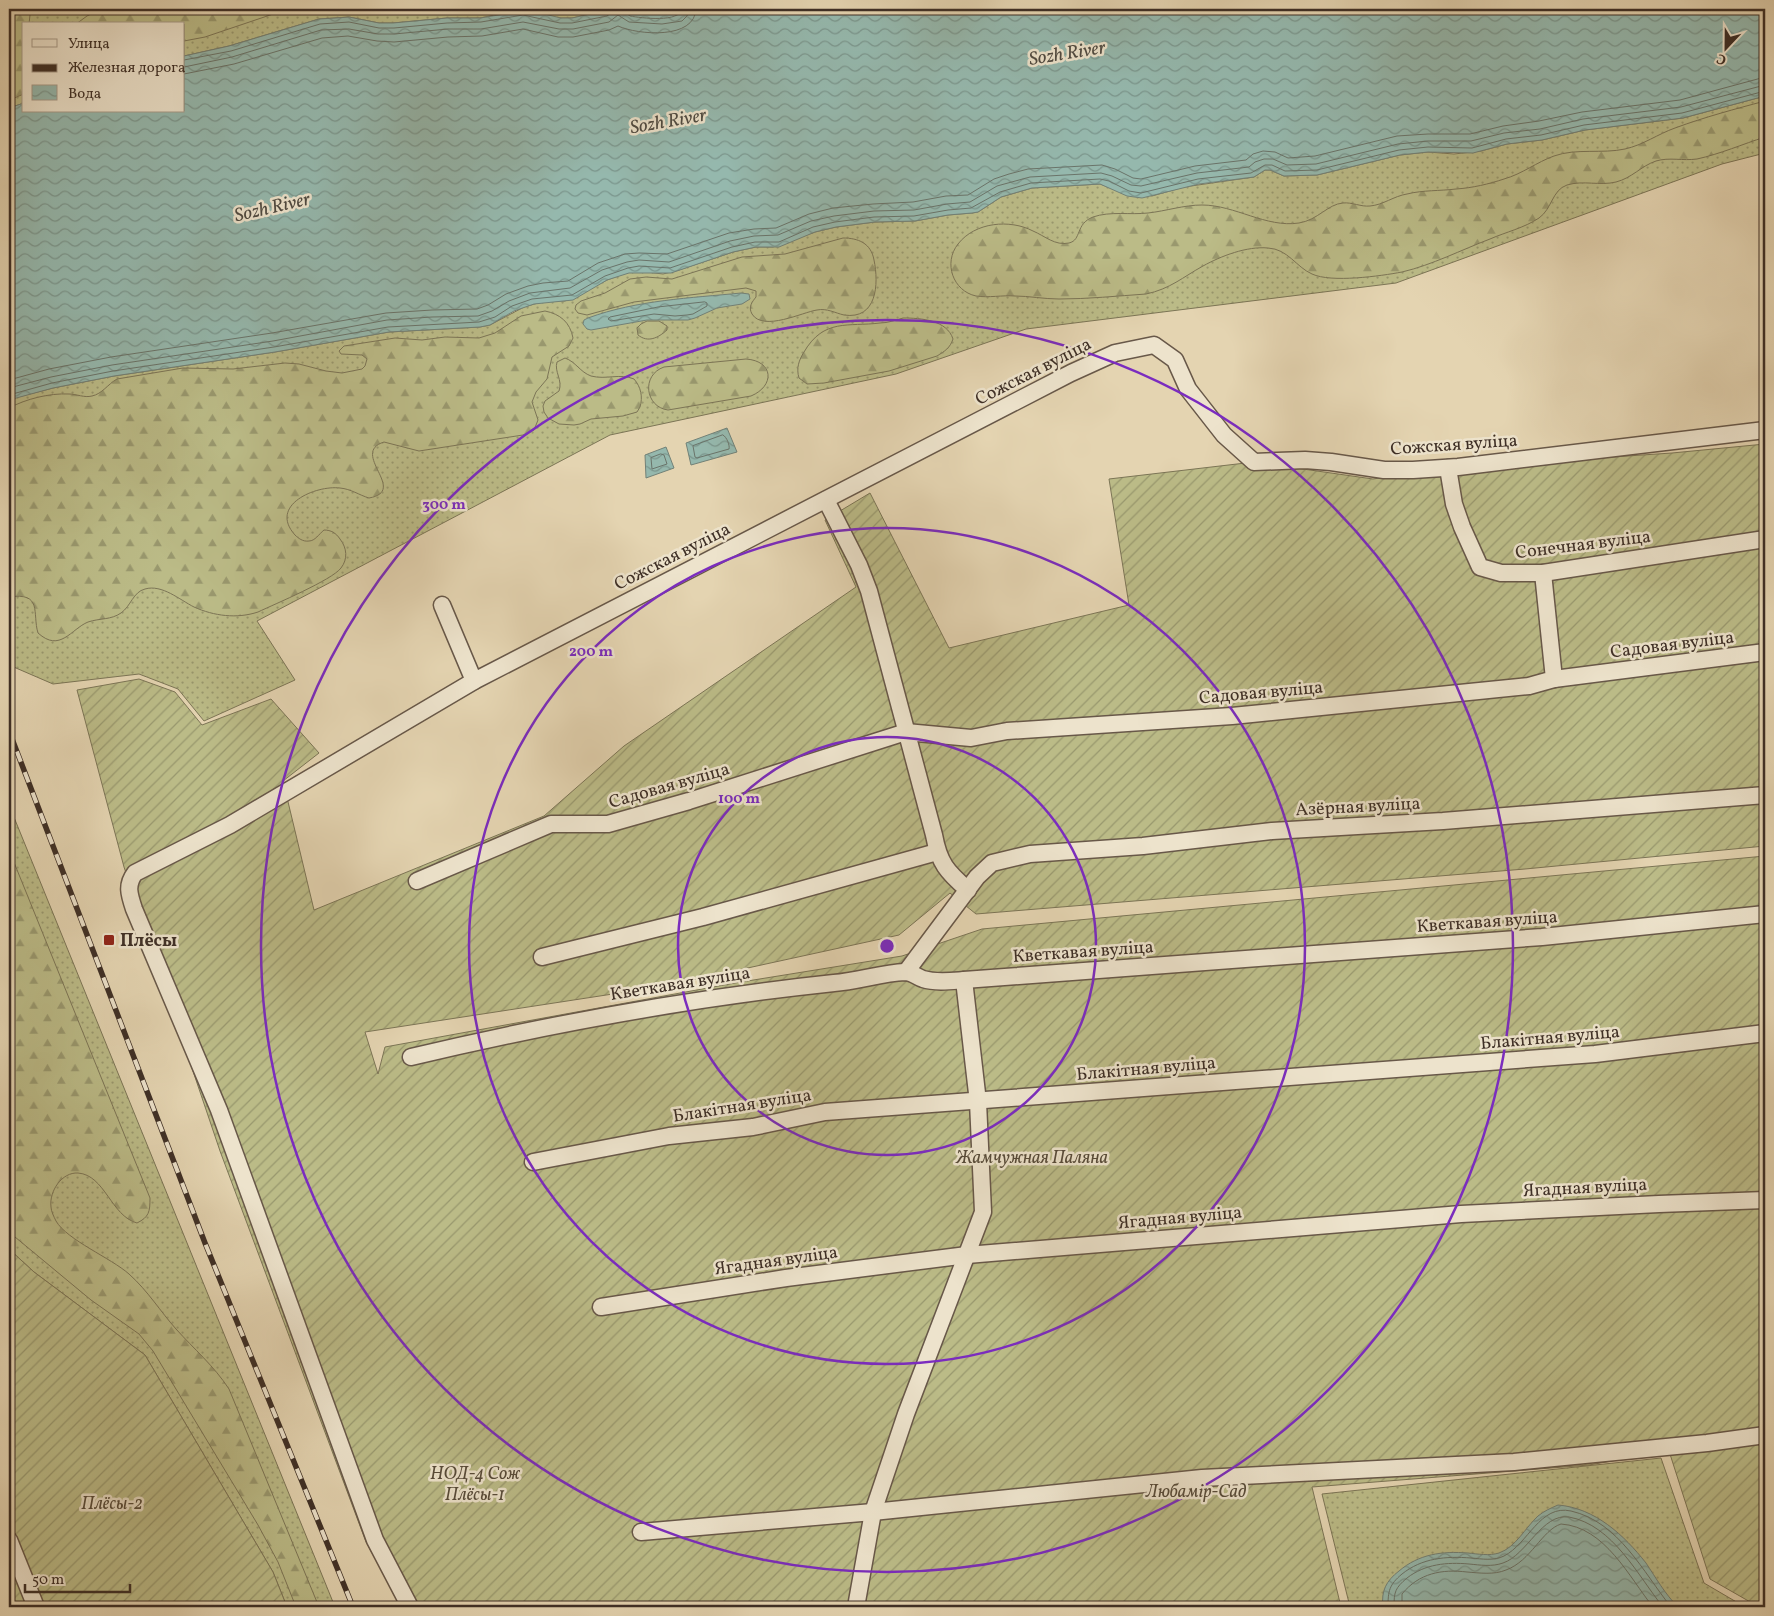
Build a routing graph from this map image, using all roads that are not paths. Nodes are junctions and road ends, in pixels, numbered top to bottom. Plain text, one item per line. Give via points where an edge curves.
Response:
1 (1765, 430) edge
2 (1448, 468) junction
3 (826, 500) junction
4 (1765, 539) edge
5 (1543, 573) junction
6 (442, 605) dead end
7 (1765, 652) edge
8 (1554, 679) junction
9 (474, 681) junction
10 (906, 732) junction
11 (1765, 796) edge
12 (937, 852) junction
13 (417, 882) dead end
14 (968, 890) junction
15 (1765, 914) edge
16 (542, 957) dead end
17 (906, 972) junction
18 (964, 980) junction
19 (1765, 1033) edge
20 (411, 1057) dead end
21 (978, 1102) junction
22 (533, 1162) dead end
23 (1765, 1200) edge
24 (967, 1255) junction
25 (601, 1308) dead end
26 (1765, 1434) edge
27 (872, 1512) junction
28 (641, 1532) dead end
29 (9, 1540) edge
30 (36, 1607) edge
31 (410, 1607) edge
32 (856, 1607) edge

1 - 2 street, Сожская вуліца
2 - 3 street, Сожская вуліца via 1384,470 1305,460 1254,462 1224,435 1188,389 1175,360 1154,346 1115,353 1071,373
2 - 5 street, Сонечная вуліца via 1454,504 1480,567 1501,573
3 - 9 street, Сожская вуліца
3 - 10 street via 869,591
4 - 5 street, Сонечная вуліца
5 - 8 street
6 - 9 street
7 - 8 street, Садовая вуліца
8 - 10 street, Садовая вуліца via 1529,686 1232,716 1008,731 971,738
9 - 31 street, Сожская вуліца via 230,825 135,873 128,891 219,1110 375,1540
10 - 12 street
10 - 13 street, Садовая вуліца via 608,824 551,824
11 - 14 street, Азёрная вуліца via 1272,831 1143,846 1030,854 992,862
12 - 14 street via 949,874
12 - 16 street via 703,917
14 - 17 street, Азёрная вуліца
15 - 18 street, Кветкавая вуліца via 1542,937
17 - 18 street, Кветкавая вуліца via 936,982
17 - 20 street, Кветкавая вуліца via 599,1016
18 - 21 street
19 - 21 street, Блакітная вуліца via 1594,1054
21 - 22 street, Блакітная вуліца via 825,1112 753,1127 669,1136
21 - 24 street via 983,1212
23 - 24 street, Ягадная вуліца via 1460,1214
24 - 25 street, Ягадная вуліца via 786,1278
24 - 27 street
26 - 27 street via 1707,1443 1514,1462 1202,1478
27 - 28 street
27 - 32 street
29 - 30 street

